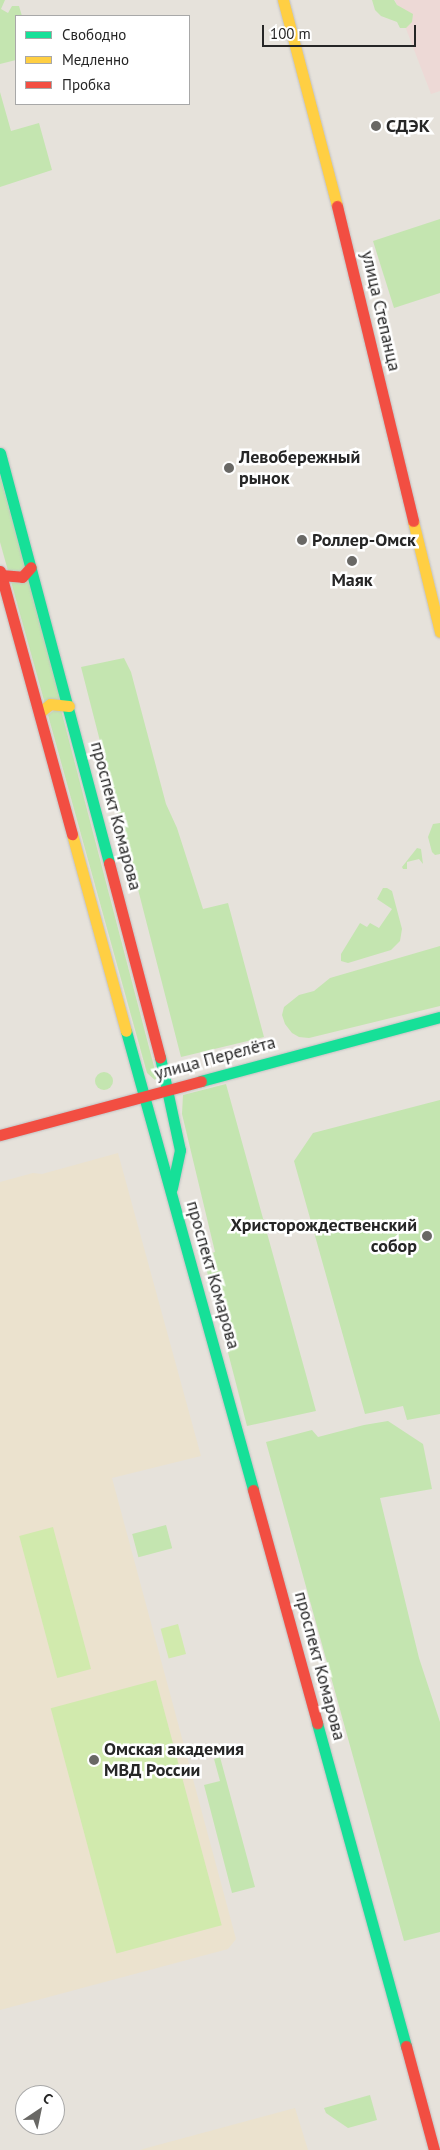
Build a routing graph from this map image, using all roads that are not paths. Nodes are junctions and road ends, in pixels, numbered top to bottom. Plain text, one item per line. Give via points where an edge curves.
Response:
1 (283, 0) edge
2 (0, 452) edge
3 (31, 568) junction
4 (0, 573) edge
5 (440, 632) edge
6 (69, 706) junction
7 (39, 713) junction
8 (440, 1017) edge
9 (168, 1088) junction
10 (144, 1095) junction
11 (0, 1135) edge
12 (172, 1191) junction
13 (434, 2150) edge

1 - 5 main road, улица Степанца via 356,279
2 - 3 main road, проспект Комарова
3 - 4 main road via 22,577
3 - 6 main road, проспект Комарова
4 - 7 main road, проспект Комарова
6 - 7 main road via 50,704
6 - 9 main road, проспект Комарова
7 - 10 main road, проспект Комарова
8 - 9 main road, улица Перелёта
9 - 10 main road, улица Перелёта
9 - 12 main road, проспект Комарова via 180,1150
10 - 11 main road, улица Перелёта
10 - 12 main road, проспект Комарова
12 - 13 main road, проспект Комарова

